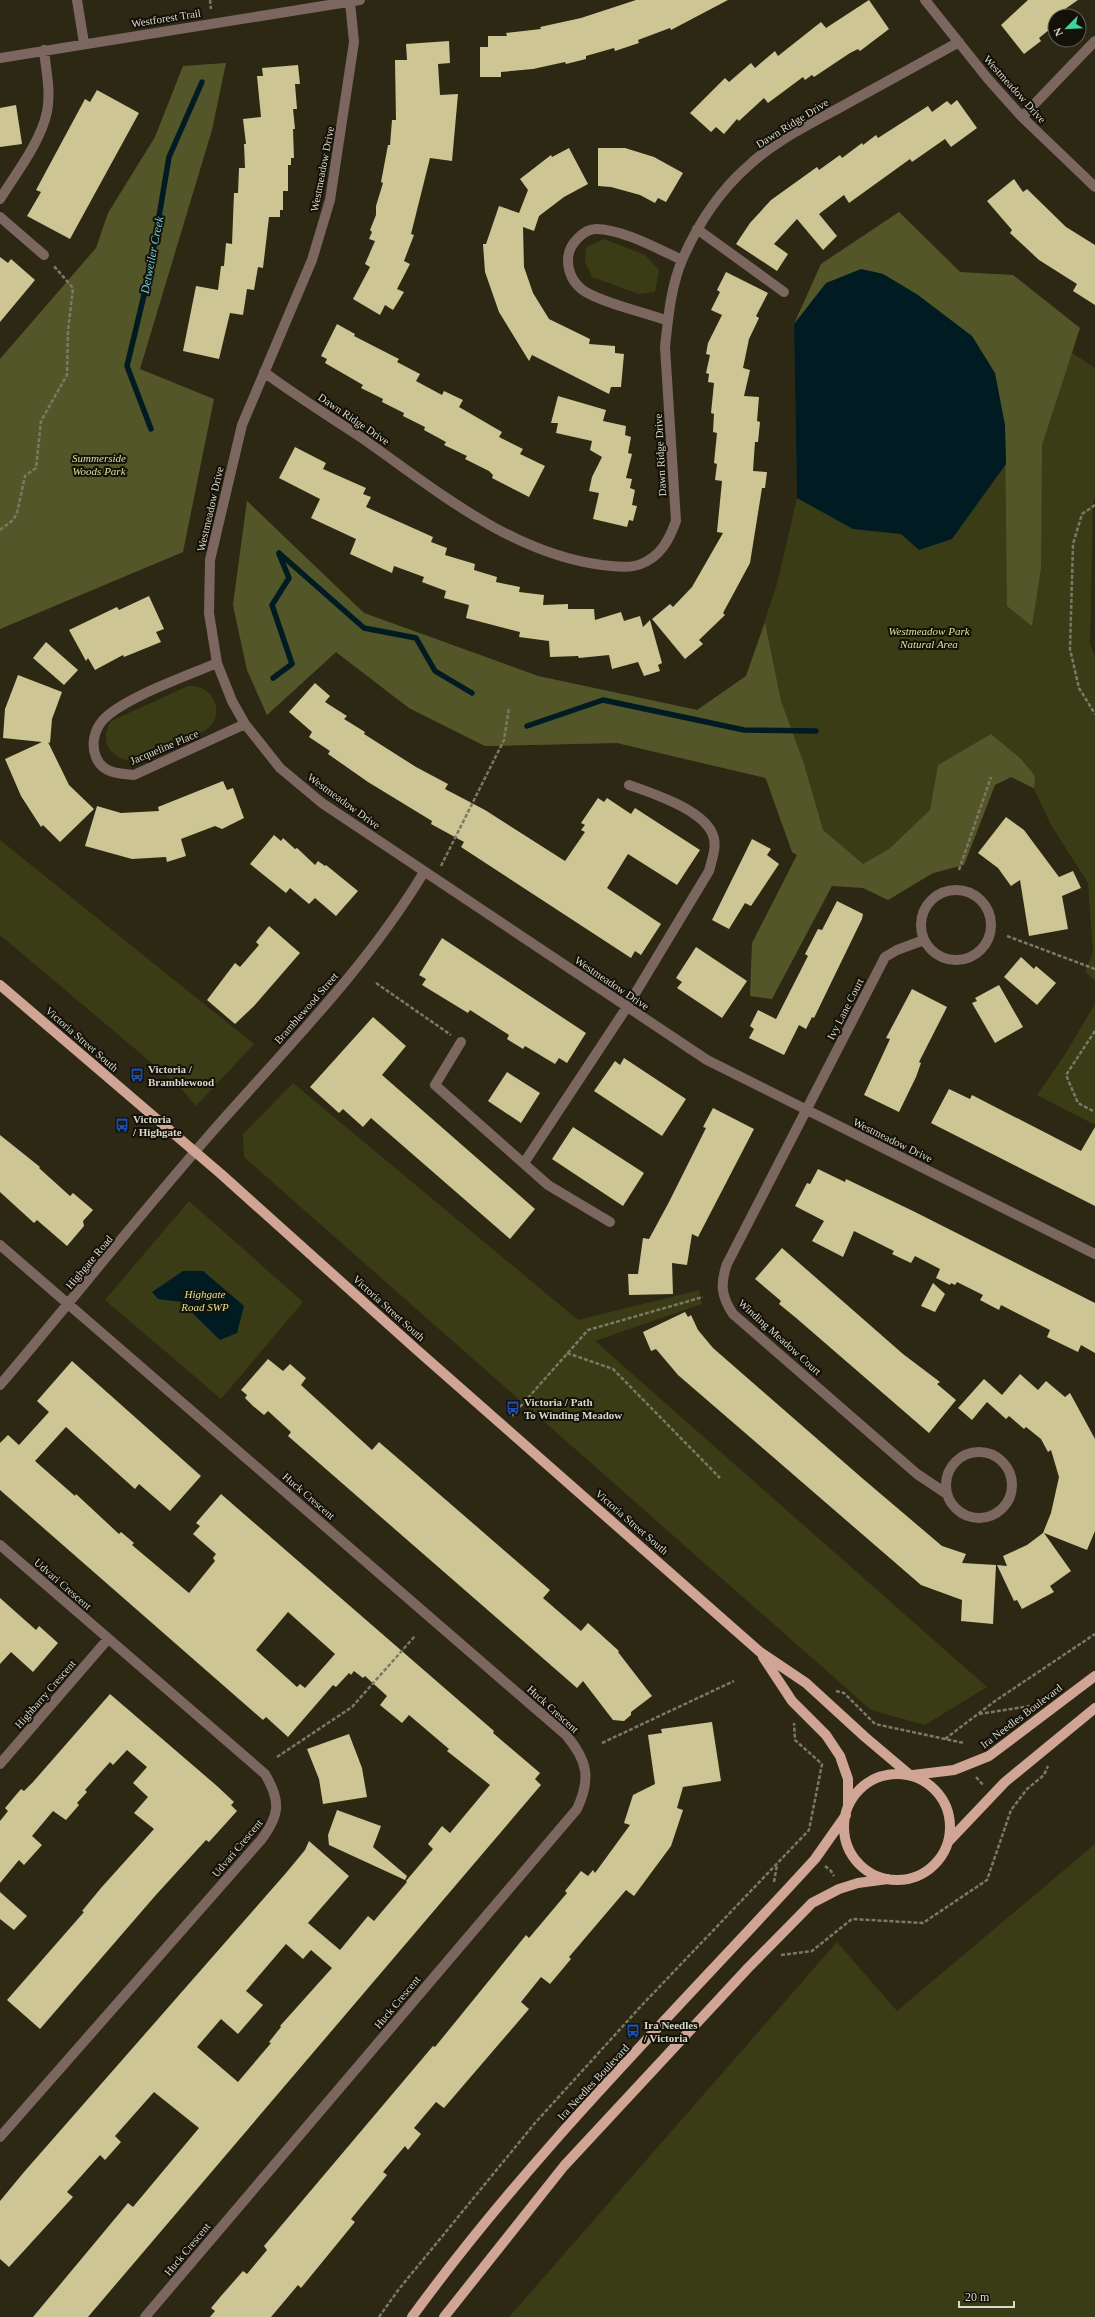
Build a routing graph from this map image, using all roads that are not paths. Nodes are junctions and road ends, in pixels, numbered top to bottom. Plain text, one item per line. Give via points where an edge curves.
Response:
1 (77, 0) edge
2 (925, 0) edge
3 (355, 1) edge
4 (1095, 41) edge
5 (959, 42) junction
6 (84, 43) junction
7 (44, 50) junction
8 (0, 58) edge
9 (1022, 116) junction
10 (1095, 187) edge
11 (0, 199) edge
12 (0, 217) edge
13 (697, 229) junction
14 (44, 255) road end
15 (682, 260) junction
16 (784, 292) dead end
17 (668, 321) junction
18 (264, 372) junction
19 (217, 663) junction
20 (245, 724) junction
21 (629, 785) dead end
22 (424, 872) junction
23 (924, 940) junction
24 (0, 985) edge
25 (626, 1007) junction
26 (461, 1042) road end
27 (807, 1110) junction
28 (196, 1153) junction
29 (524, 1163) junction
30 (610, 1222) dead end
31 (0, 1245) edge
32 (1095, 1254) edge
33 (69, 1304) junction
34 (0, 1385) edge
35 (947, 1494) junction
36 (0, 1545) edge
37 (108, 1639) junction
38 (760, 1652) junction
39 (1095, 1676) edge
40 (1095, 1708) edge
41 (0, 1764) edge
42 (910, 1775) junction
43 (847, 1812) junction
44 (948, 1842) junction
45 (888, 1879) junction
46 (0, 2137) edge
47 (145, 2317) edge
48 (412, 2317) edge
49 (444, 2317) edge

1 - 6 street
2 - 5 street, Westmeadow Drive
3 - 6 street, Westforest Trail
3 - 18 street, Westmeadow Drive via 354,42 330,200 312,260
4 - 9 street
5 - 9 street, Westmeadow Drive via 988,80
5 - 13 street, Dawn Ridge Drive via 768,150 747,166 729,186 713,204
6 - 7 street, Westforest Trail
7 - 8 street, Westforest Trail
7 - 11 street via 48,85 46,112 35,143
9 - 10 street, Westmeadow Drive
12 - 14 street
13 - 15 street, Dawn Ridge Drive
13 - 16 street
15 - 17 street, Dawn Ridge Drive
15 - 17 street via 611,230 595,229 583,233 574,242 568,255 568,270 583,290 596,297
17 - 18 street, Dawn Ridge Drive via 665,347 676,521 668,541 658,554 641,565 622,567 591,564 550,552 506,534 469,512
18 - 19 street, Westmeadow Drive via 242,425 210,560 209,613
19 - 20 street, Westmeadow Drive via 232,701
19 - 20 street, Jacqueline Place via 120,705 102,720 94,736 94,750 98,762 107,770 118,774 134,775
20 - 22 street, Westmeadow Drive via 280,768 322,803
21 - 25 street via 668,798 703,821 713,833 715,849 709,872
22 - 25 street, Westmeadow Drive
22 - 28 street, Bramblewood Street via 408,899 344,984
23 - 23 street via 930,950 940,957 951,960 968,958 983,948 989,938 990,915 977,896 955,889 943,892 933,897 921,917
23 - 27 street, Ivy Lane Court via 885,957
24 - 28 main road, Victoria Street South
25 - 27 street, Westmeadow Drive via 707,1060
25 - 29 street
26 - 29 street via 435,1085
27 - 32 street, Westmeadow Drive
27 - 35 street, Winding Meadow Court via 727,1264 722,1279 724,1297 733,1314 917,1474
28 - 33 street, Highgate Road
28 - 38 main road, Victoria Street South
29 - 30 street via 548,1185
31 - 33 street, Huck Crescent
33 - 34 street, Highgate Road
33 - 47 street, Huck Crescent via 566,1735 583,1758 586,1771 584,1794 576,1809
35 - 35 street, Winding Meadow Court via 960,1512 982,1518 1003,1509 1010,1500 1013,1489 1012,1477 1000,1458 981,1451 970,1452 953,1464 948,1473
36 - 37 street, Udvari Crescent
37 - 41 street, Highbarry Crescent
37 - 46 street, Udvari Crescent via 265,1774 276,1799 276,1814 272,1826 261,1840
38 - 42 main road, Victoria Street South via 806,1683 865,1738
38 - 43 main road, Victoria Street South via 792,1701 826,1735 840,1756 848,1779
39 - 42 main road, Ira Needles Boulevard via 989,1756 954,1770
40 - 44 main road via 1005,1782
42 - 43 main road via 894,1774 873,1780 856,1793
42 - 44 main road via 932,1787 945,1803 950,1820
43 - 45 main road via 846,1839 855,1858 867,1870
43 - 48 main road, Ira Needles Boulevard via 815,1860 556,2139
44 - 45 main road via 941,1858 928,1871 906,1880
45 - 49 main road via 852,1885 812,1903 564,2166

